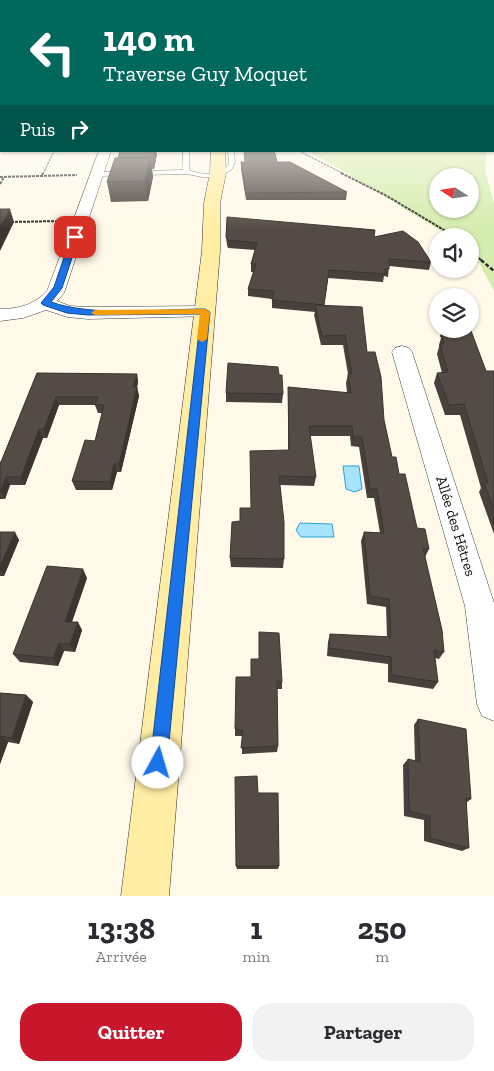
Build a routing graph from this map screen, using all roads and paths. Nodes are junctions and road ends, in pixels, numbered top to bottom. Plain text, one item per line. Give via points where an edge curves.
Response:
1 (53, 152) edge
2 (105, 152) edge
3 (186, 152) edge
4 (207, 152) edge
5 (218, 152) edge
6 (231, 152) edge
7 (300, 152) edge
8 (187, 172) junction
9 (212, 174) junction
10 (4, 176) junction
11 (41, 176) junction
12 (96, 176) junction
13 (0, 177) edge
14 (0, 184) edge
15 (81, 220) junction
16 (9, 222) edge
17 (441, 228) edge
18 (479, 258) edge
19 (494, 271) edge
20 (46, 303) junction
21 (205, 312) junction
22 (0, 315) edge
23 (402, 352) dead end
24 (494, 704) edge
25 (145, 896) edge

1 - 11 path
2 - 12 street
3 - 8 lane via 184,168
4 - 9 main road
5 - 9 main road
6 - 9 lane via 231,166
7 - 17 path via 387,196
8 - 9 lane
8 - 12 lane
9 - 21 main road via 211,251
10 - 11 path
10 - 13 path
10 - 14 path
11 - 12 path
12 - 15 street
15 - 16 path
15 - 20 street via 58,288
18 - 19 path
20 - 21 street via 88,313
20 - 22 street via 20,314
21 - 25 main road
23 - 24 street, Allée des Hêtres via 480,606

